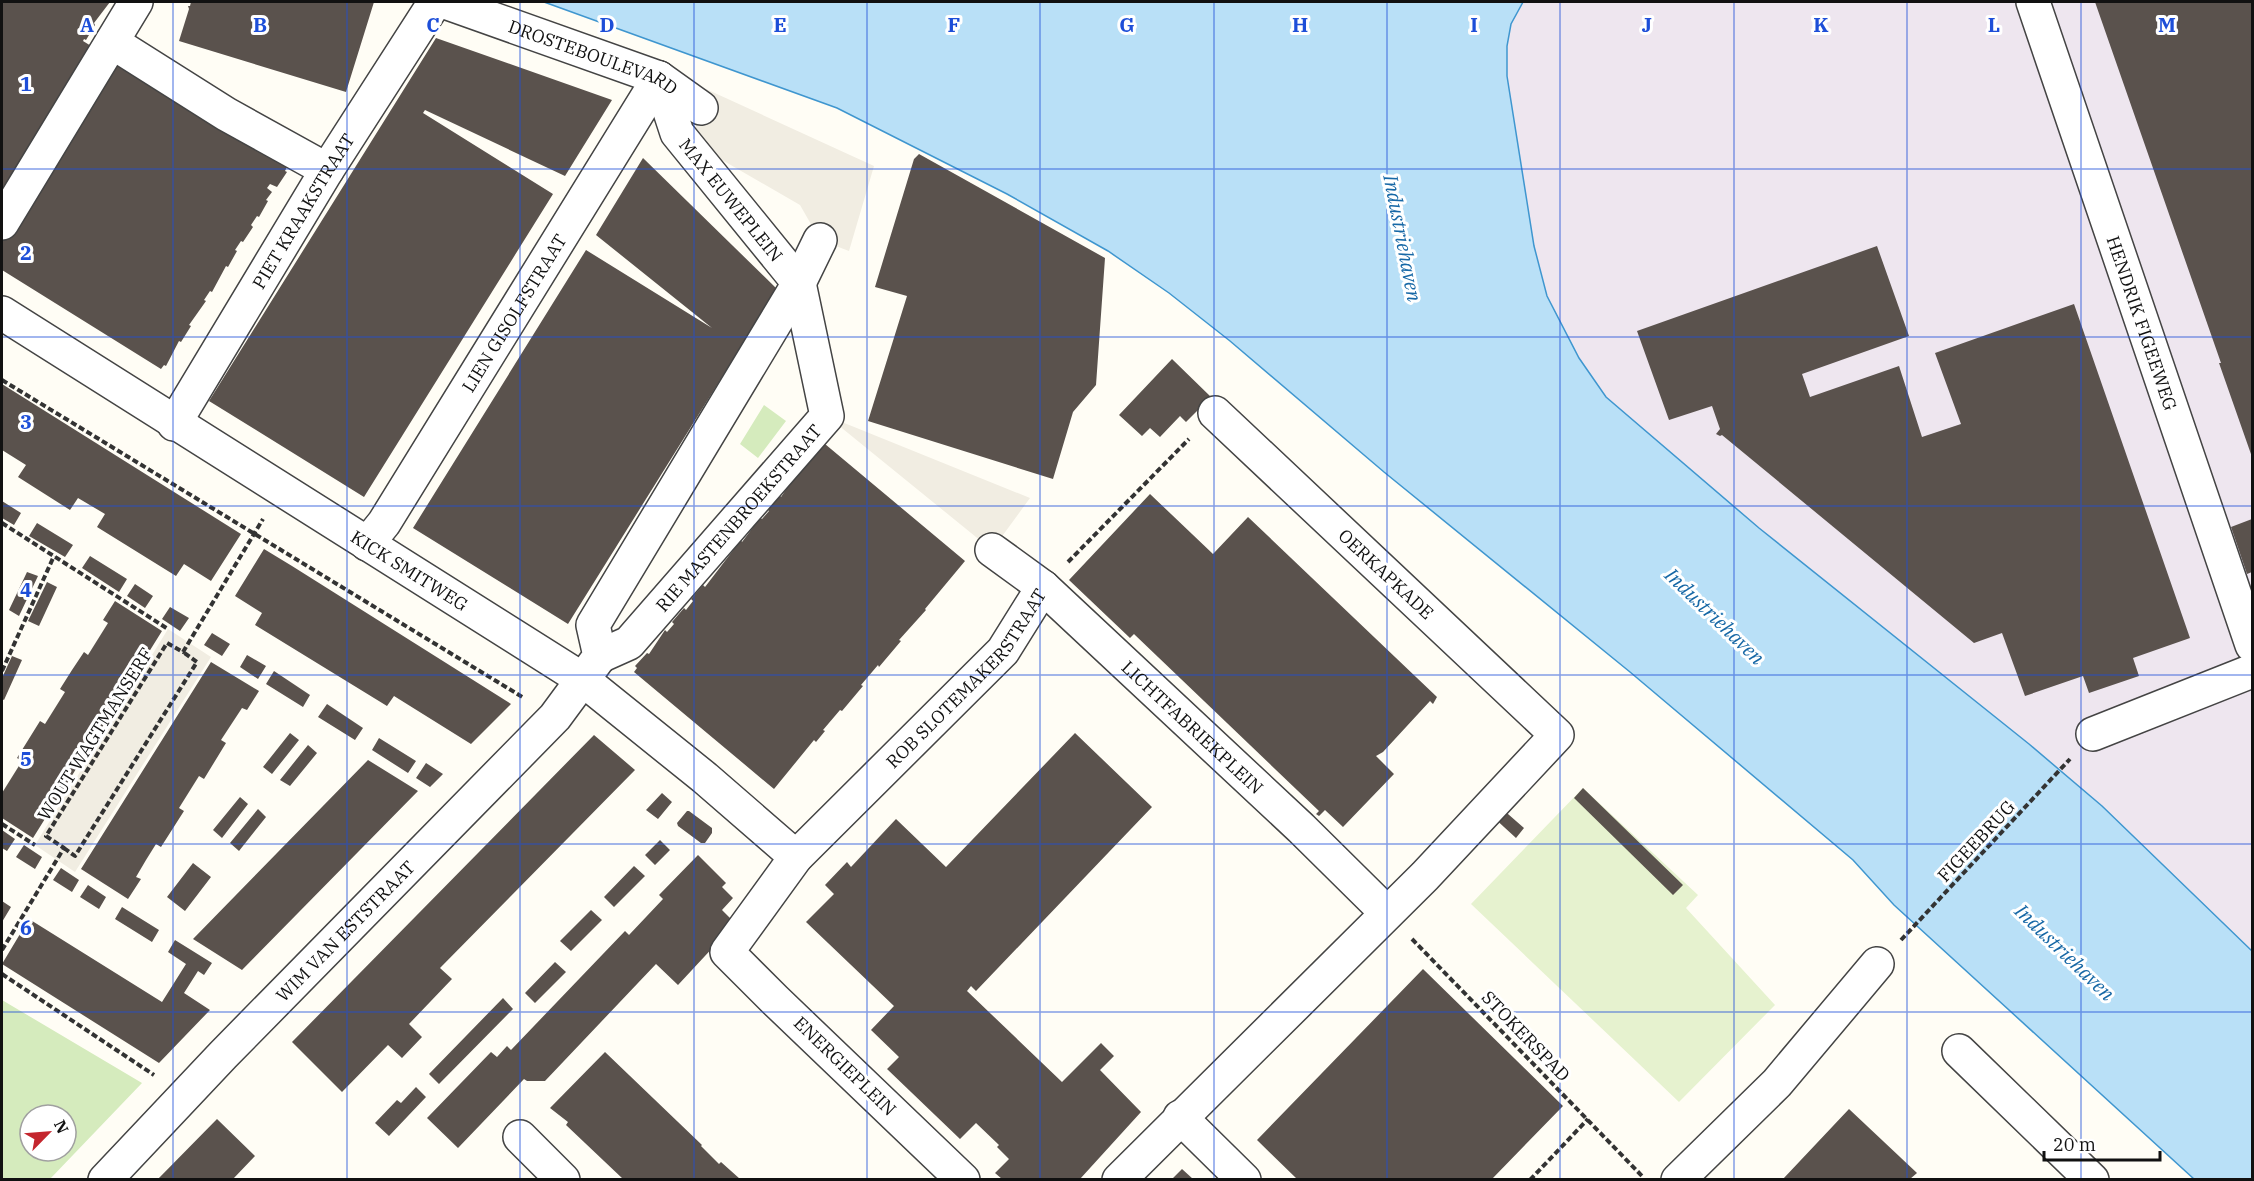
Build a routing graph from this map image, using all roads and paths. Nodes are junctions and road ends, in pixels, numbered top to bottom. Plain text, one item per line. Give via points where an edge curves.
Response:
1 (136, 2) edge
2 (435, 2) edge
3 (445, 2) edge
4 (2033, 2) edge
5 (112, 42) junction
6 (659, 78) junction
7 (701, 108) dead end
8 (327, 170) junction
9 (2, 224) edge
10 (820, 240) dead end
11 (800, 283) junction
12 (2, 313) edge
13 (2, 380) edge
14 (1215, 413) joint
15 (174, 423) junction
16 (2, 523) edge
17 (253, 535) junction
18 (367, 544) junction
19 (992, 550) dead end
20 (54, 556) junction
21 (1043, 587) junction
22 (168, 629) dead end
23 (2253, 645) edge
24 (183, 652) junction
25 (591, 668) junction
26 (2, 671) edge
27 (2253, 671) edge
28 (555, 717) junction
29 (2093, 734) joint
30 (2, 824) edge
31 (35, 845) dead end
32 (64, 848) junction
33 (796, 857) junction
34 (1387, 913) junction
35 (2, 950) edge
36 (727, 952) joint
37 (1876, 964) joint
38 (2, 974) edge
39 (1959, 1051) dead end
40 (184, 1096) junction
41 (1180, 1117) junction
42 (1588, 1119) junction
43 (520, 1137) dead end
44 (105, 1179) edge
45 (563, 1179) edge
46 (963, 1179) edge
47 (1119, 1179) edge
48 (1244, 1179) edge
49 (1530, 1179) edge
50 (1646, 1179) edge
51 (1678, 1179) edge
52 (2092, 1179) edge

1 - 5 street
2 - 8 street, PIET KRAAKSTRAAT
3 - 6 street, DROSTEBOULEVARD
4 - 23 street, HENDRIK FIGEEWEG
5 - 8 street via 226,114
5 - 9 street
6 - 7 street, DROSTEBOULEVARD
6 - 11 street, MAX EUWEPLEIN via 677,133
6 - 18 street, LIEN GISOLFSTRAAT via 384,524
8 - 15 street, PIET KRAAKSTRAAT
10 - 11 street
11 - 25 street via 594,625
11 - 25 street, RIE MASTENBROEKSTRAAT via 826,416 629,643
12 - 15 street, KICK SMITWEG
13 - 17 path
14 - 21 path, ROB SLOTEMAKERSTRAAT
14 - 34 street, OERKAPKADE via 1557,735
15 - 18 street, KICK SMITWEG
16 - 20 path
17 - 24 path, WOUT WAGTMANSERF
17 - 28 path
18 - 25 street, KICK SMITWEG
19 - 21 street, LICHTFABRIEKPLEIN
20 - 22 path
20 - 26 path
21 - 33 street, ROB SLOTEMAKERSTRAAT via 1003,651
21 - 34 street, LICHTFABRIEKPLEIN
24 - 32 path, WOUT WAGTMANSERF via 196,662 75,856
24 - 32 path, WOUT WAGTMANSERF via 167,643 46,836
25 - 28 street, WIM VAN ESTSTRAAT
25 - 33 street, KICK SMITWEG via 705,778
27 - 29 street
28 - 40 street, WIM VAN ESTSTRAAT
29 - 37 path, FIGEEBRUG
30 - 31 path
32 - 35 path, WOUT WAGTMANSERF
33 - 36 street, ROB SLOTEMAKERSTRAAT
34 - 41 street
34 - 42 path, STOKERSPAD
36 - 46 street, ENERGIEPLEIN
37 - 51 street via 1778,1083
38 - 40 path
39 - 52 street
40 - 44 street, WIM VAN ESTSTRAAT
41 - 47 street
41 - 48 street
42 - 49 path
42 - 50 path, STOKERSPAD
43 - 45 street

